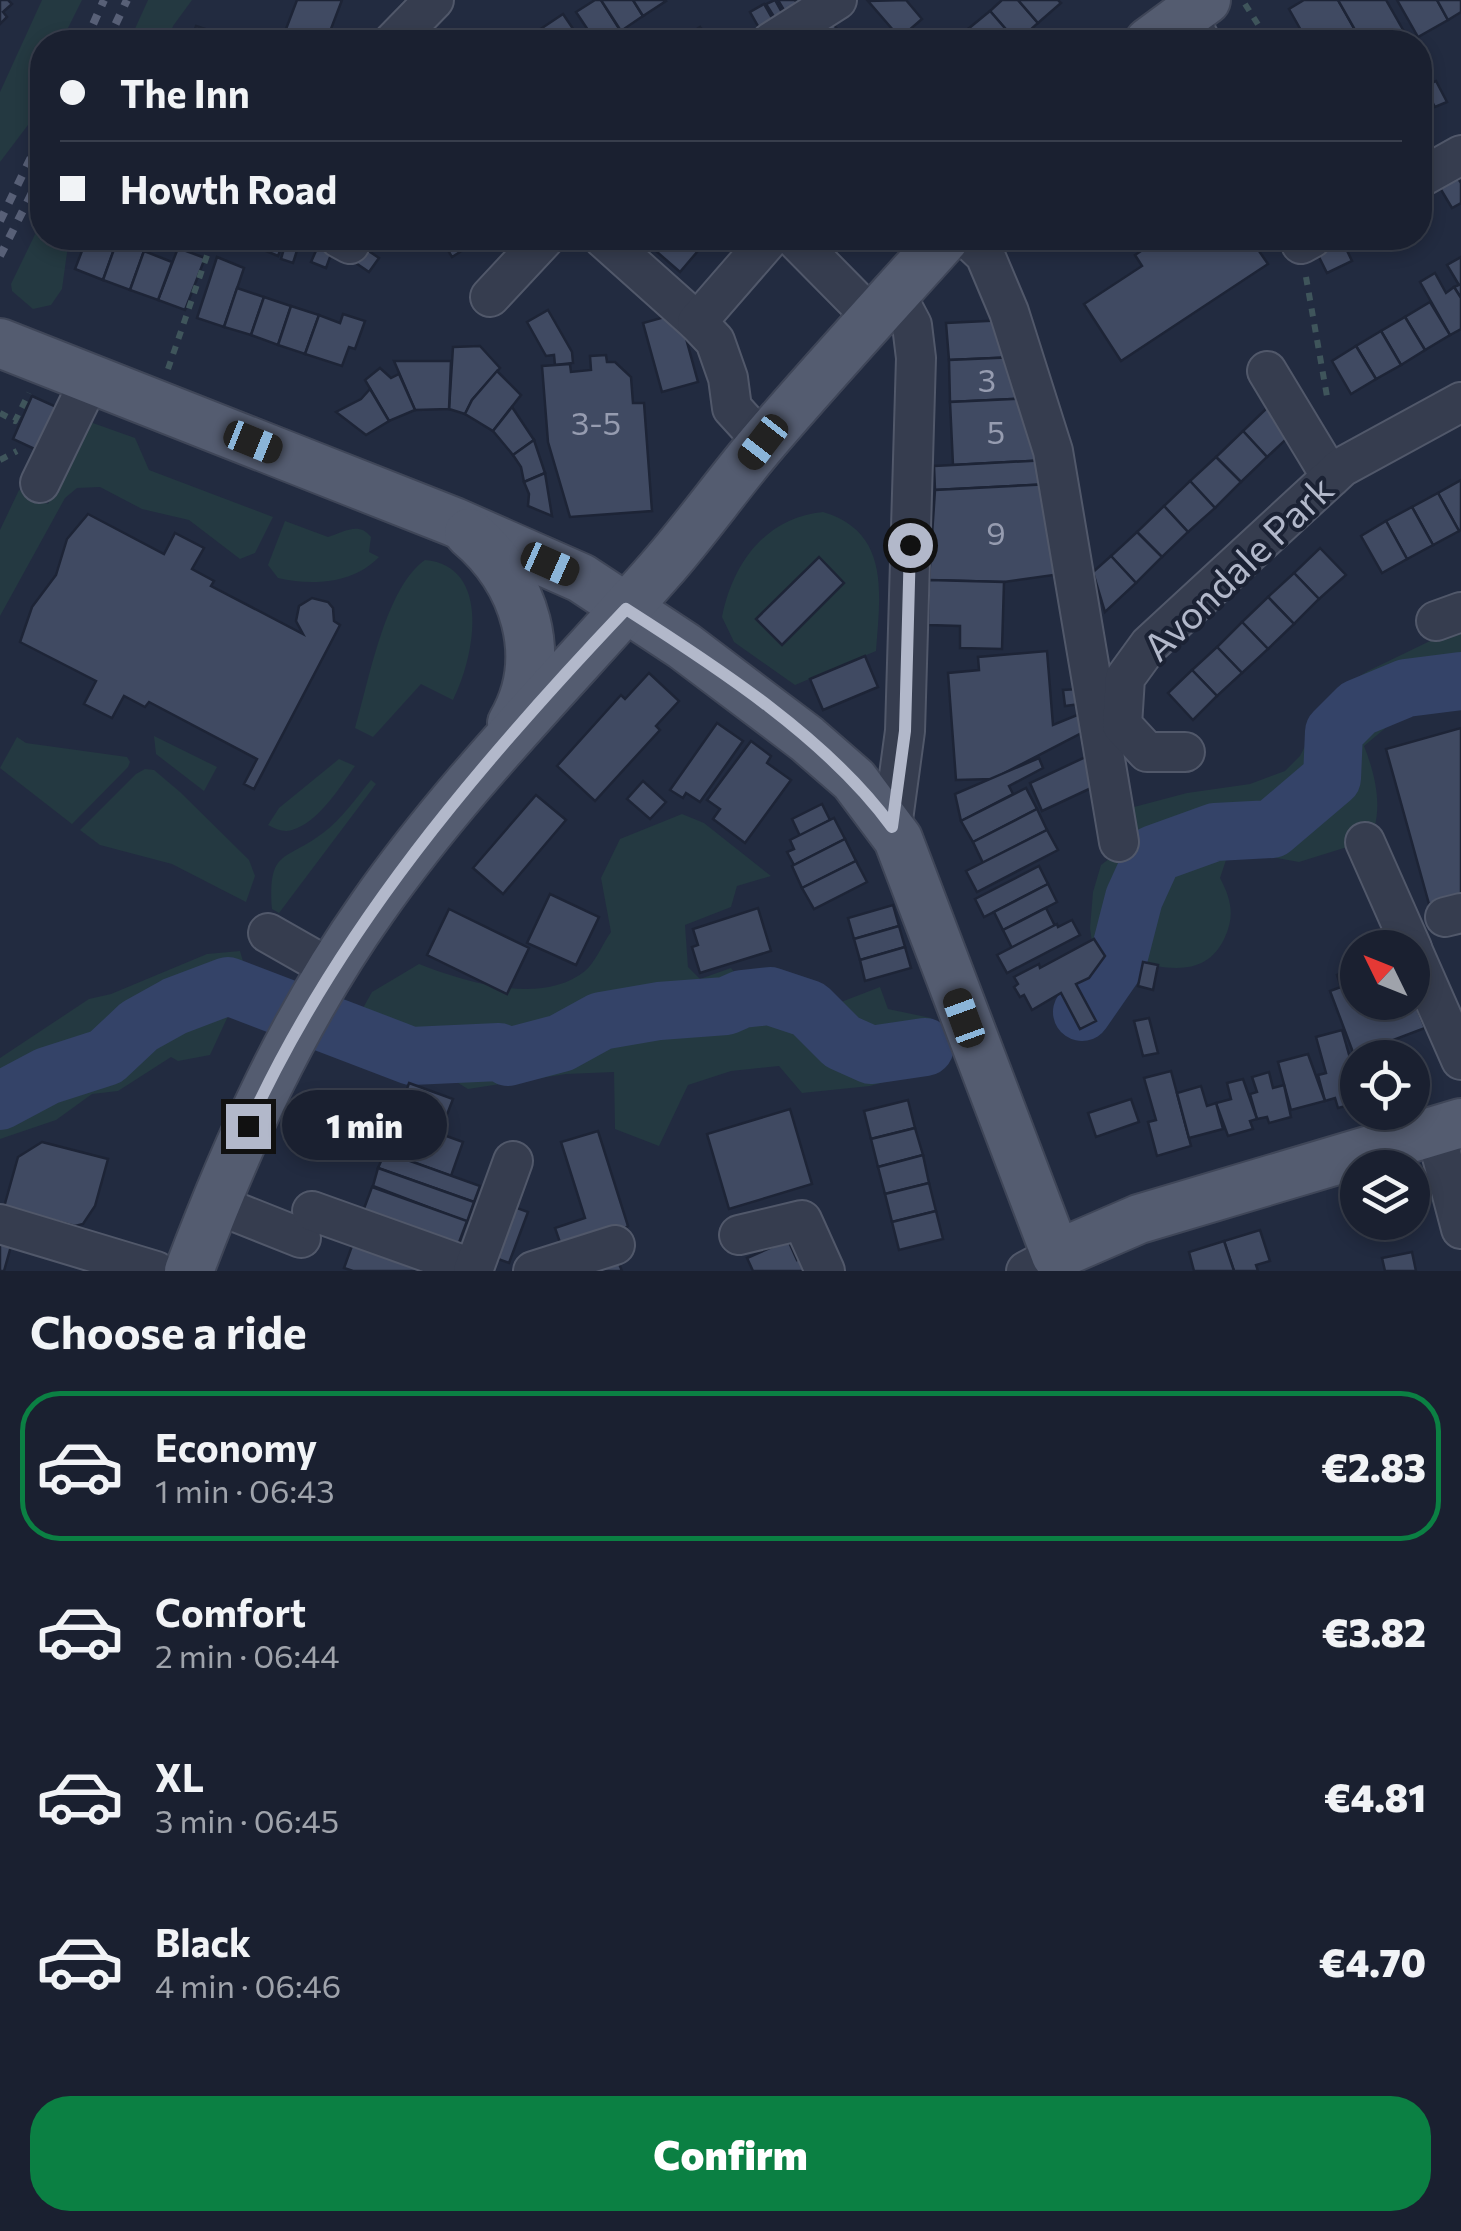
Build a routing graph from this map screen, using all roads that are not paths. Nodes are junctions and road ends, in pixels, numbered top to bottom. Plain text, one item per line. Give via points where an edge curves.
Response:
1 (434, 0) edge
2 (447, 0) edge
3 (464, 0) edge
4 (837, 0) edge
5 (1198, 19) edge
6 (405, 30) edge
7 (790, 30) edge
8 (1174, 30) edge
9 (1461, 155) edge
10 (1432, 171) edge
11 (534, 250) edge
12 (617, 250) edge
13 (760, 250) edge
14 (810, 250) edge
15 (935, 250) edge
16 (980, 250) edge
17 (490, 297) dead end
18 (884, 306) junction
19 (698, 322) junction
20 (0, 343) edge
21 (1267, 372) dead end
22 (91, 378) junction
23 (1461, 402) edge
24 (763, 442) junction
25 (1336, 472) junction
26 (40, 482) dead end
27 (454, 522) junction
28 (626, 609) junction
29 (1185, 752) dead end
30 (486, 765) junction
31 (892, 827) junction
32 (1119, 842) dead end
33 (1365, 842) dead end
34 (1404, 930) edge
35 (268, 932) dead end
36 (324, 983) junction
37 (1430, 989) edge
38 (1461, 1060) edge
39 (1448, 1126) edge
40 (513, 1161) dead end
41 (214, 1203) junction
42 (0, 1224) edge
43 (1461, 1229) edge
44 (739, 1236) dead end
45 (615, 1245) dead end
46 (1041, 1263) edge
47 (474, 1270) edge
48 (156, 1271) edge
49 (188, 1271) edge
50 (533, 1271) edge
51 (825, 1271) edge

1 - 6 street
2 - 3 street
4 - 7 street
5 - 8 main road
9 - 10 street
11 - 17 street
12 - 19 street
13 - 19 street
14 - 18 street
15 - 18 main road
16 - 32 street via 1053,451
18 - 24 main road
18 - 31 street via 912,325 916,358 905,731
19 - 24 street via 715,341 732,408
20 - 22 main road
21 - 25 street
22 - 26 street
22 - 27 main road
23 - 25 street, Avondale Park
24 - 28 main road
25 - 29 street, Avondale Park via 1149,645 1125,678 1122,725 1147,752
27 - 28 main road via 581,578
27 - 30 main road via 504,573 530,632 528,686
28 - 30 main road
28 - 31 main road via 808,739
30 - 36 main road via 371,909
31 - 46 main road
33 - 34 street
35 - 36 street
36 - 41 main road
37 - 38 street
39 - 43 street
39 - 46 main road via 1139,1220
40 - 47 street
41 - 47 street
41 - 49 main road
42 - 48 street
44 - 51 street via 802,1220
45 - 50 street

